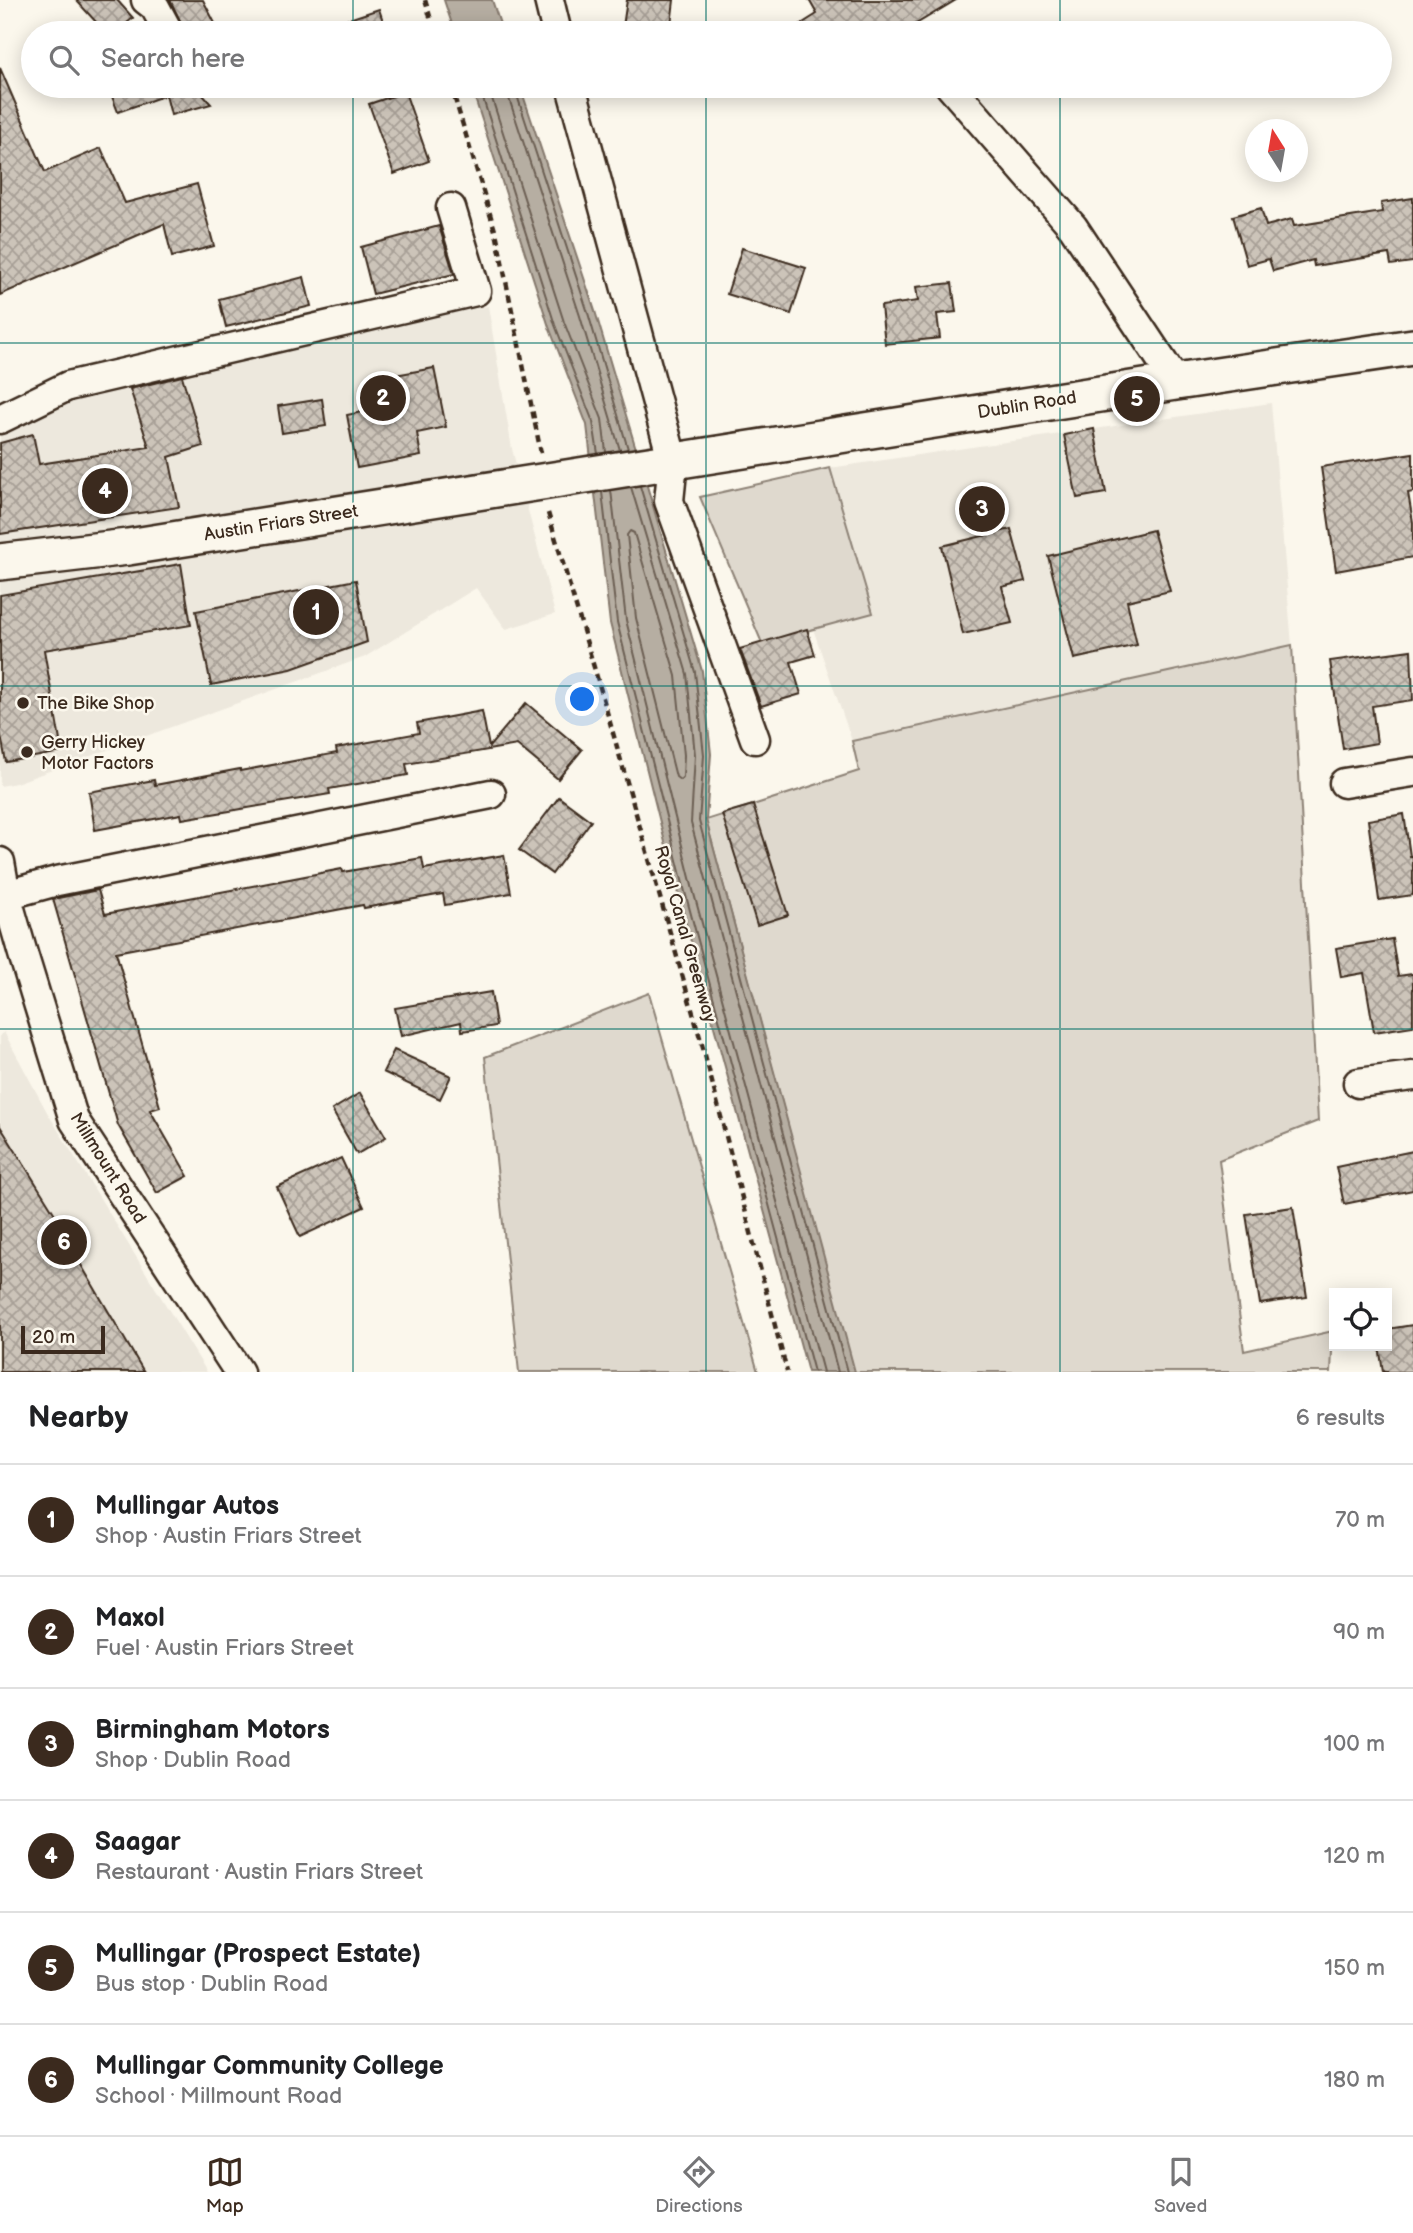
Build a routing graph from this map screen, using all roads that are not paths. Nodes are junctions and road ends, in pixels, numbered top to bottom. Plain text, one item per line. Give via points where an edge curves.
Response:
1 (146, 0) edge
2 (549, 0) edge
3 (163, 21) edge
4 (555, 21) edge
5 (574, 98) edge
6 (960, 98) edge
7 (451, 208) dead end
8 (1413, 348) edge
9 (1176, 382) junction
10 (0, 419) edge
11 (657, 464) junction
12 (553, 493) joint
13 (0, 562) edge
14 (755, 739) dead end
15 (1413, 772) edge
16 (1344, 783) dead end
17 (491, 794) dead end
18 (0, 862) edge
19 (6, 895) junction
20 (1413, 1076) edge
21 (1358, 1083) dead end
22 (239, 1372) edge

1 - 3 street
2 - 4 street
5 - 11 street
6 - 9 street via 1073,227
7 - 10 street via 475,291 68,387
8 - 9 main road, Dublin Road
9 - 11 main road, Dublin Road
11 - 12 main road, Dublin Road
11 - 14 street
12 - 13 main road, Austin Friars Street
15 - 16 street
17 - 19 street
18 - 19 street, Millmount Road
19 - 22 street, Millmount Road via 74,1120
20 - 21 street

